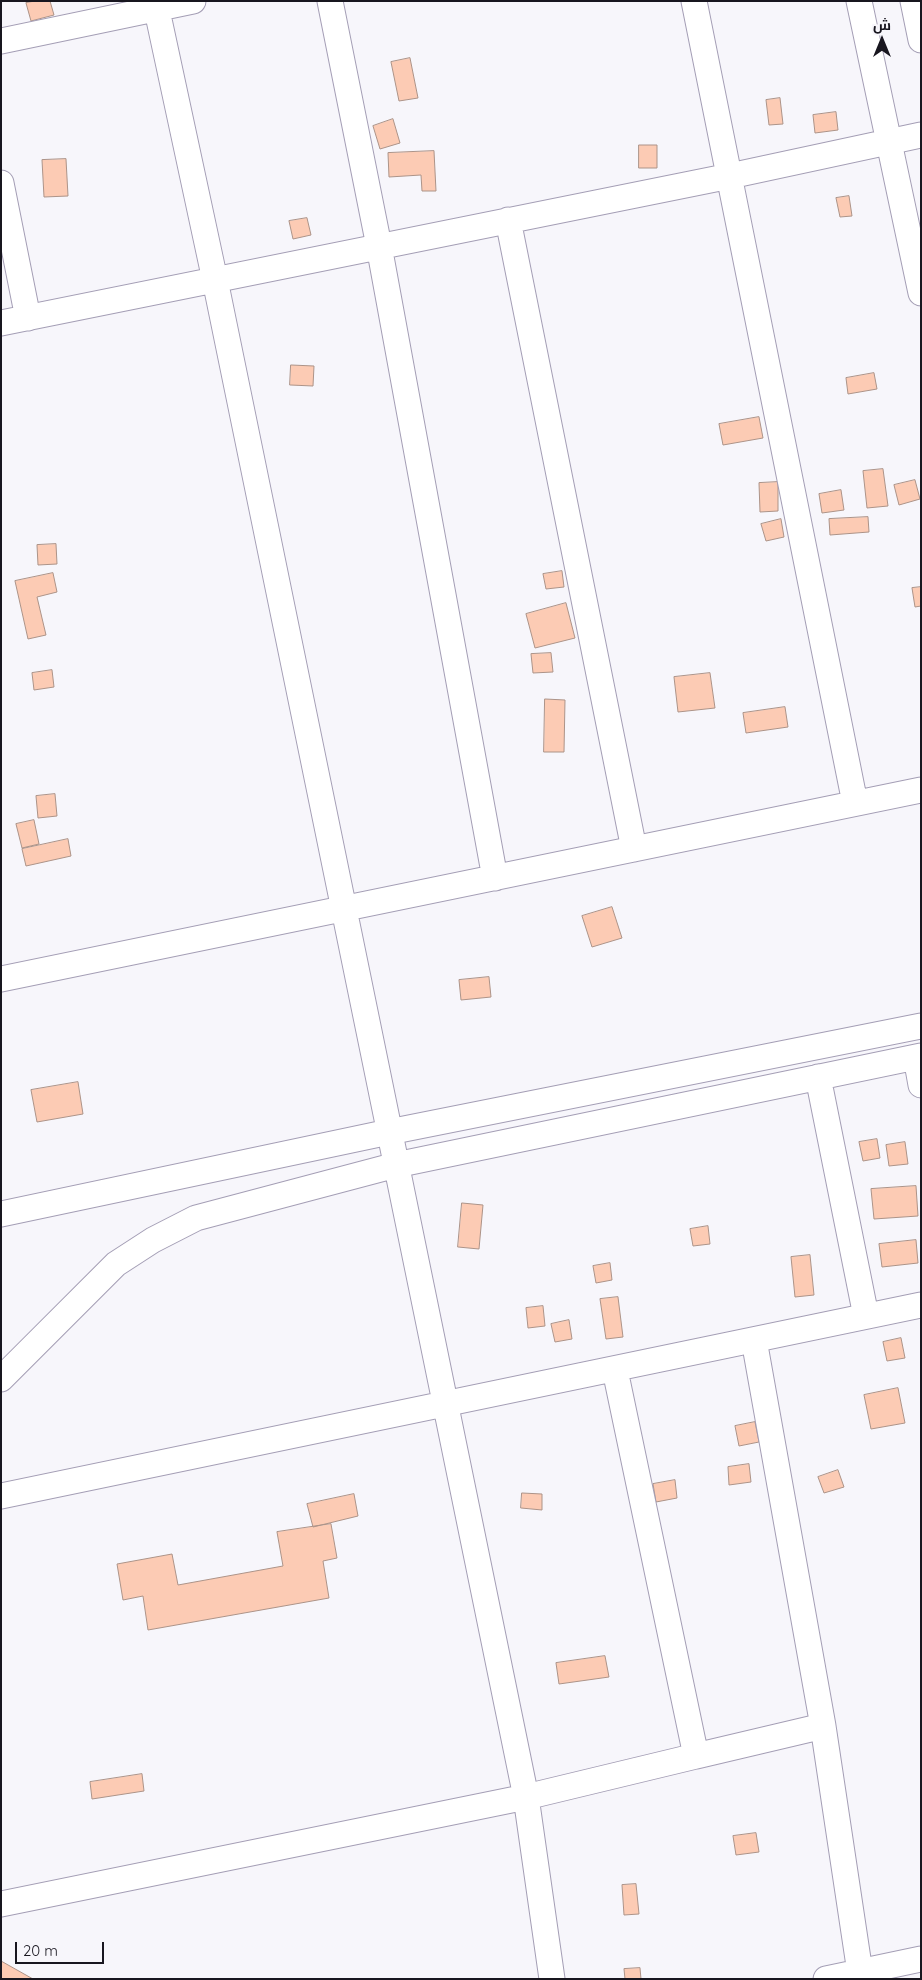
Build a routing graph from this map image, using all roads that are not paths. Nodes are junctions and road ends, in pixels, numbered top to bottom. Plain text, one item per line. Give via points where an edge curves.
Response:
1 (194, 1) edge
2 (330, 1) edge
3 (694, 1) edge
4 (859, 1) edge
5 (912, 1) edge
6 (156, 5) edge
7 (921, 40) edge
8 (1, 41) edge
9 (921, 135) edge
10 (889, 142) junction
11 (730, 176) junction
12 (1, 183) edge
13 (508, 220) junction
14 (379, 246) junction
15 (215, 280) junction
16 (921, 293) edge
17 (28, 318) junction
18 (1, 323) edge
19 (921, 790) edge
20 (855, 804) junction
21 (634, 849) junction
22 (494, 878) junction
23 (344, 909) junction
24 (1, 979) edge
25 (921, 1026) edge
26 (918, 1056) edge
27 (818, 1077) junction
28 (921, 1085) edge
29 (390, 1132) junction
30 (396, 1166) junction
31 (1, 1214) edge
32 (921, 1305) edge
33 (866, 1316) junction
34 (754, 1340) junction
35 (615, 1370) junction
36 (1, 1379) edge
37 (445, 1404) junction
38 (1, 1496) edge
39 (823, 1726) junction
40 (696, 1756) junction
41 (526, 1797) junction
42 (1, 1904) edge
43 (921, 1959) edge
44 (860, 1975) edge
45 (552, 1979) edge
46 (826, 1979) edge

1 - 6 street
2 - 14 street
3 - 11 street
4 - 10 street
5 - 7 street
6 - 8 street
6 - 15 street
9 - 10 street
10 - 11 street
10 - 16 street
11 - 13 street
11 - 20 street
12 - 17 street
13 - 14 street
13 - 21 street
14 - 15 street
14 - 22 street
15 - 17 street
15 - 23 street
17 - 18 street
19 - 20 street
20 - 21 street
21 - 22 street
22 - 23 street
23 - 24 street
23 - 29 street
25 - 29 street
26 - 27 street
26 - 28 street
27 - 30 street
27 - 33 street
29 - 30 street
29 - 31 street
30 - 36 street via 196,1218 153,1240 116,1264
30 - 37 street
32 - 33 street
33 - 34 street
34 - 35 street
34 - 39 street
35 - 37 street
35 - 40 street
37 - 38 street
37 - 41 street
39 - 40 street
39 - 44 street
40 - 41 street
41 - 42 street
41 - 45 street
43 - 44 street
44 - 46 street

